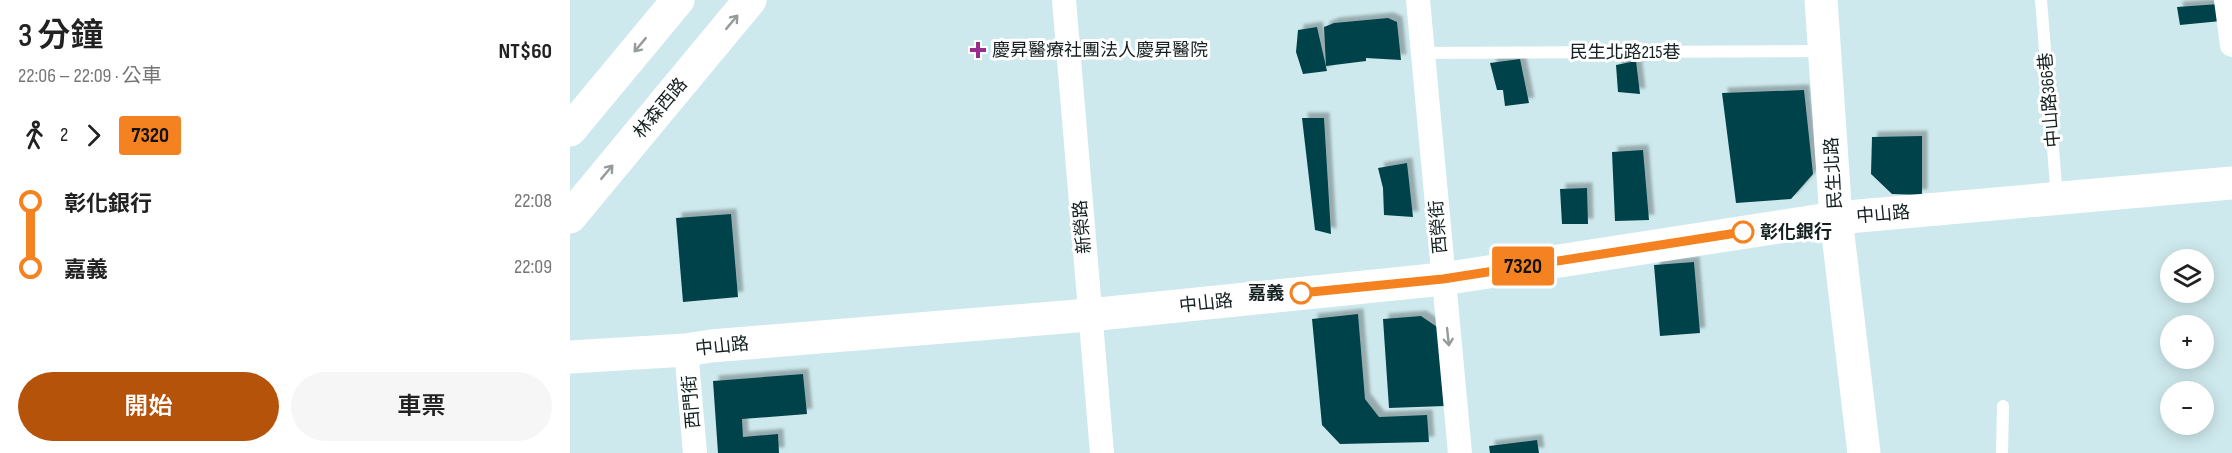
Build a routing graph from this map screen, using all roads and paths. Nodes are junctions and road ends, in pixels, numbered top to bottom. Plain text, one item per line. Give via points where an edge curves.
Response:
1 (678, 0) edge
2 (750, 0) edge
3 (1064, 0) edge
4 (1418, 0) edge
5 (1821, 0) edge
6 (2041, 0) edge
7 (2226, 0) edge
8 (2232, 45) edge
9 (1826, 51) junction
10 (1423, 53) junction
11 (570, 130) edge
12 (2232, 183) edge
13 (2057, 199) junction
14 (570, 217) edge
15 (1836, 218) junction
16 (1443, 279) junction
17 (1089, 315) junction
18 (686, 350) junction
19 (570, 357) edge
20 (2003, 406) dead end
21 (695, 453) edge
22 (1102, 453) edge
23 (1460, 453) edge
24 (1864, 453) edge
25 (2002, 453) edge

1 -> 11 street
14 -> 2 street, 林森西路
3 - 17 street, 新榮路
4 - 10 street, 西榮街
5 - 9 street, 民生北路
6 - 13 lane, 中山路366巷
7 - 8 street
9 - 10 lane, 民生北路215巷
9 - 15 street, 民生北路
10 - 16 street, 西榮街
12 - 13 street, 中山路
13 - 15 street, 中山路
15 - 16 street, 中山路
15 - 24 street, 民生北路
16 - 17 street, 中山路
16 -> 23 street, 西榮街
17 - 18 street, 中山路
17 - 22 street, 新榮路
18 - 19 street, 中山路
18 - 21 street, 西門街
20 - 25 lane

